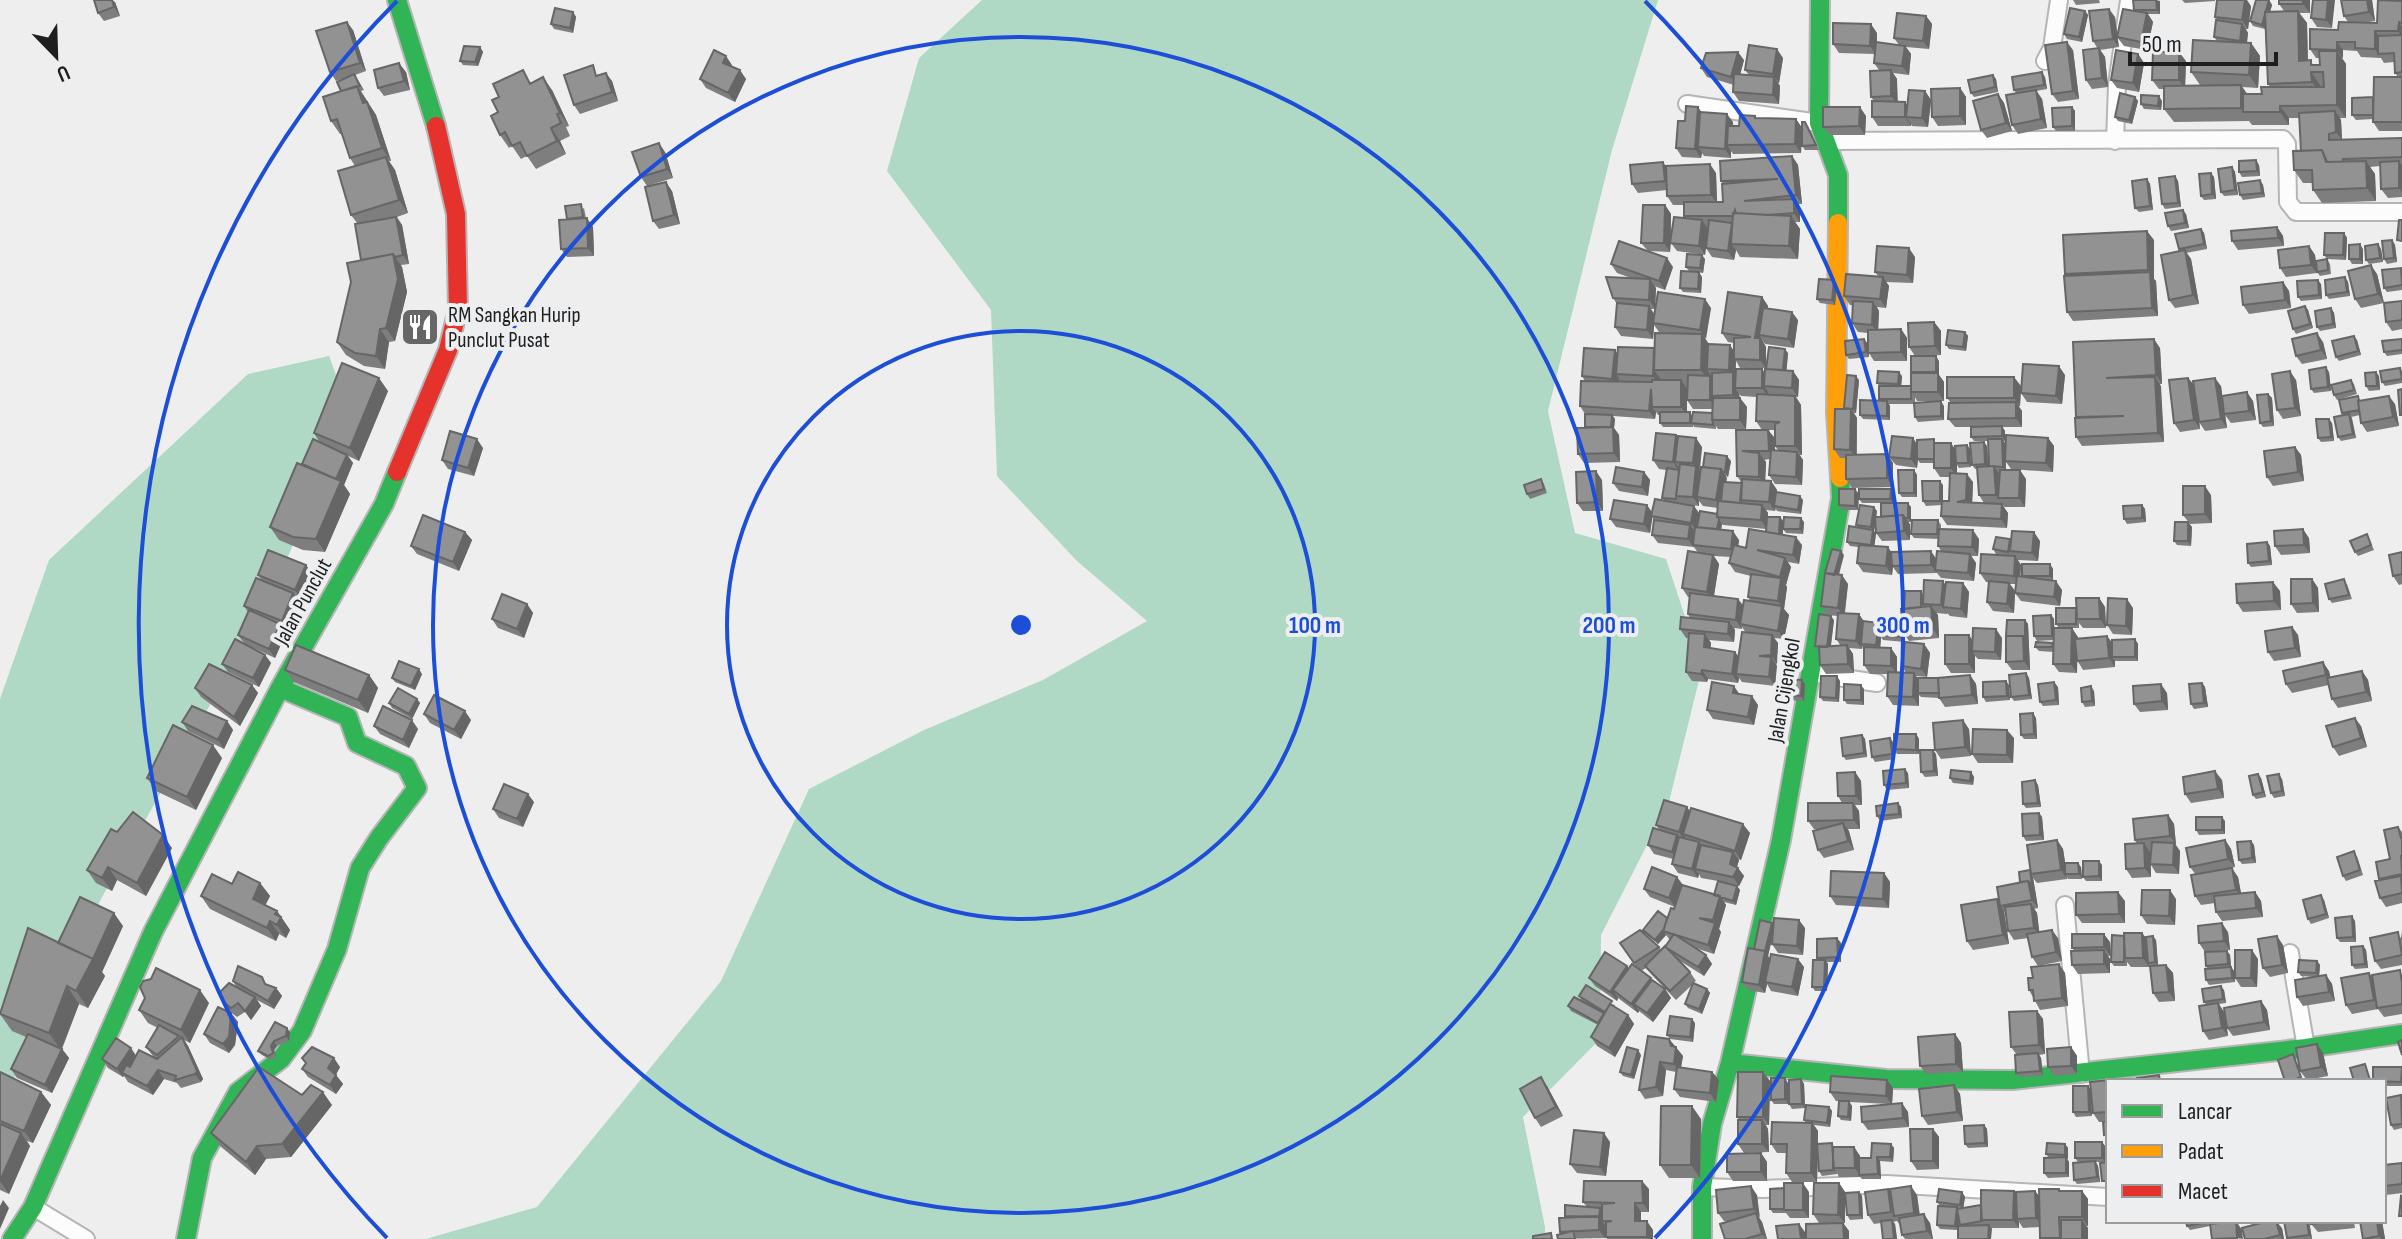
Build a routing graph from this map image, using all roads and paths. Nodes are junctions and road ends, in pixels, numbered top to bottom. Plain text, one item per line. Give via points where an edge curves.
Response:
1 (397, 0) edge
2 (1820, 0) edge
3 (2059, 0) edge
4 (2129, 0) edge
5 (2045, 61) edge
6 (1687, 104) edge
7 (1819, 123) junction
8 (1825, 141) junction
9 (2115, 141) junction
10 (2402, 212) edge
11 (1811, 673) junction
12 (1877, 683) dead end
13 (280, 688) junction
14 (2065, 905) dead end
15 (2290, 953) dead end
16 (2402, 1034) edge
17 (2306, 1048) junction
18 (1730, 1063) junction
19 (2081, 1074) junction
20 (1702, 1187) junction
21 (2106, 1197) edge
22 (33, 1207) junction
23 (12, 1239) edge
24 (86, 1239) edge
25 (186, 1239) edge
26 (1702, 1239) edge

1 - 13 street, Jalan Punclut via 431,106 456,214 458,309 448,350 384,504
2 - 7 street, Jalan Cijengkol
3 - 5 street
4 - 9 street
6 - 7 street
7 - 8 street, Jalan Cijengkol
8 - 9 street
8 - 11 street, Jalan Cijengkol via 1838,175 1836,412 1841,498
9 - 10 street via 2283,139 2288,202 2296,212
11 - 12 street
11 - 18 street, Jalan Cijengkol via 1781,840
13 - 22 street, Jalan Punclut via 153,932
13 - 25 street via 348,717 357,743 406,766 417,788 360,868 337,949 302,1031 281,1059 238,1092 202,1158
14 - 19 street
15 - 17 street
16 - 17 street
17 - 19 street
18 - 19 street via 1886,1079 2012,1080
18 - 20 street, Jalan Cijengkol via 1712,1124
20 - 21 street via 1887,1184
20 - 26 street, Jalan Cijengkol
22 - 23 street, Jalan Punclut
22 - 24 street

